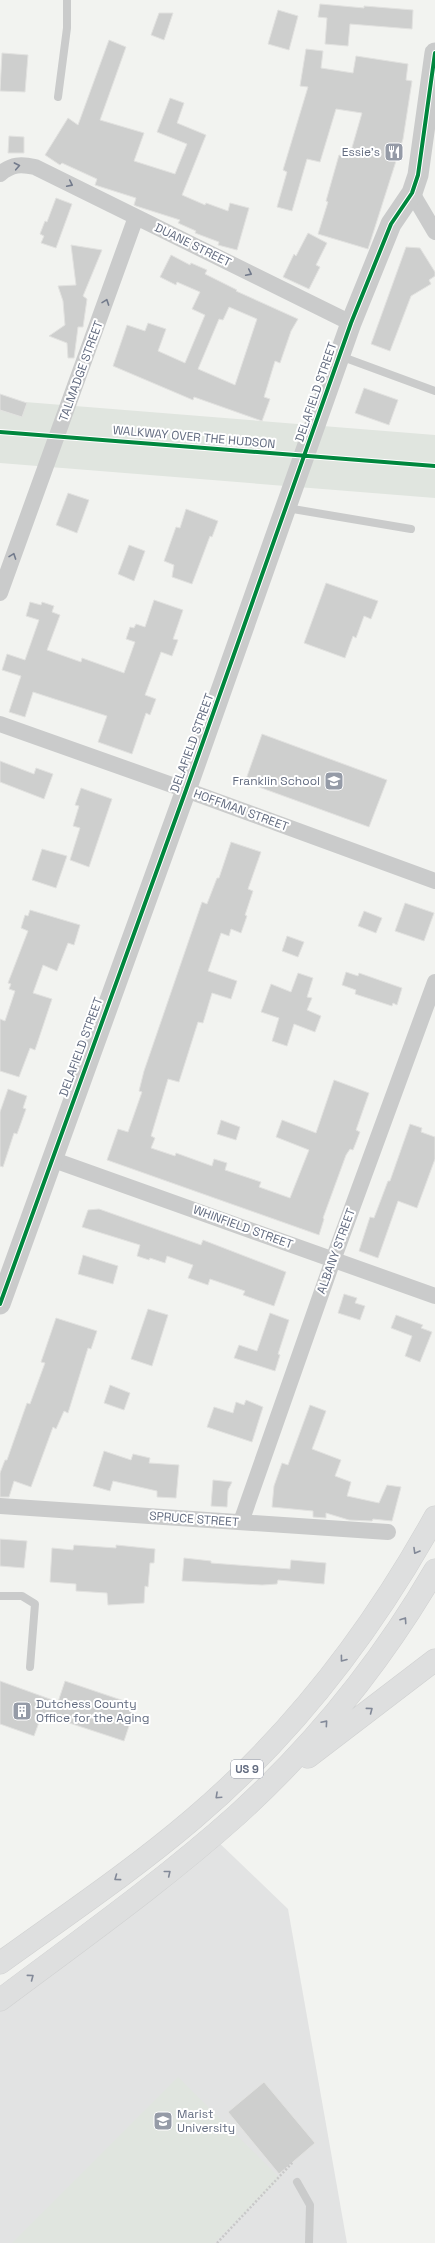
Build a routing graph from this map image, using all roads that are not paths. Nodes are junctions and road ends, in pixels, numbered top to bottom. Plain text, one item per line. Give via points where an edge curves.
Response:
1 (67, 0) edge
2 (435, 54) edge
3 (58, 97) dead end
4 (0, 174) edge
5 (412, 192) junction
6 (136, 217) junction
7 (435, 232) edge
8 (351, 323) junction
9 (340, 356) junction
10 (435, 391) edge
11 (286, 508) junction
12 (411, 528) dead end
13 (0, 593) edge
14 (0, 724) edge
15 (186, 790) junction
16 (435, 881) edge
17 (435, 982) edge
18 (51, 1159) junction
19 (333, 1260) junction
20 (435, 1296) edge
21 (0, 1304) edge
22 (0, 1506) edge
23 (435, 1517) edge
24 (241, 1522) junction
25 (388, 1532) dead end
26 (435, 1570) edge
27 (0, 1596) edge
28 (435, 1660) edge
29 (30, 1667) dead end
30 (271, 1783) junction
31 (0, 1963) edge
32 (0, 2000) edge
33 (298, 2182) dead end
34 (309, 2243) edge

1 - 3 lane via 67,28
2 - 5 street, DELAFIELD STREET via 418,175
4 -> 6 street, DUANE STREET via 19,164 35,167
5 - 7 street
5 - 8 street, DELAFIELD STREET via 391,224
6 -> 8 street, DUANE STREET
13 -> 6 street, TALMADGE STREET
8 - 9 street, DELAFIELD STREET
9 - 10 lane
9 - 11 street, DELAFIELD STREET
11 - 12 lane
11 - 15 street, DELAFIELD STREET
14 - 15 street, HOFFMAN STREET
15 - 16 street, HOFFMAN STREET
15 - 18 street, DELAFIELD STREET
17 - 19 street, ALBANY STREET
18 - 19 street, WHINFIELD STREET
18 - 21 street, DELAFIELD STREET
19 - 20 street, WHINFIELD STREET
19 - 24 street, ALBANY STREET
22 - 24 street, SPRUCE STREET
23 -> 31 highway, US 9 via 396,1584 357,1641 311,1700 258,1758 170,1838
24 - 25 street, SPRUCE STREET
30 -> 26 highway, US 9 via 317,1733 360,1680 397,1630
27 - 29 lane via 22,1596 35,1604
30 -> 28 highway
32 -> 30 highway, US 9 via 166,1874 213,1836
33 - 34 lane via 310,2205

